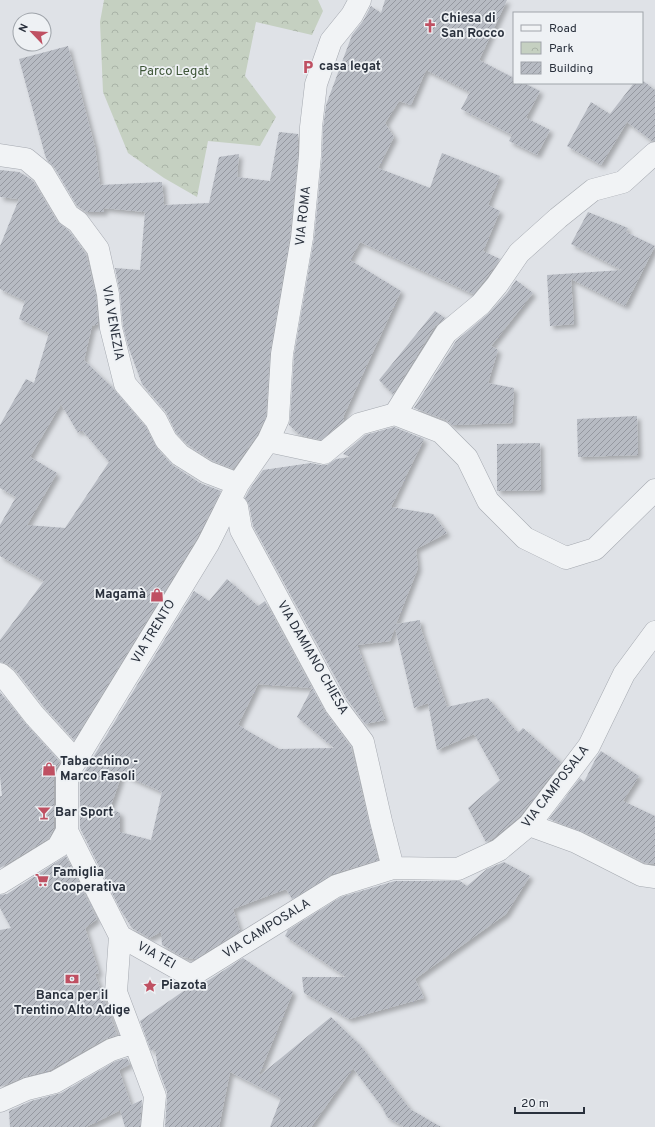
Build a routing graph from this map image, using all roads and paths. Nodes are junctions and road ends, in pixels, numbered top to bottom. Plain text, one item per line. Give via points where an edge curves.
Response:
1 (360, 0) edge
2 (655, 153) edge
3 (0, 155) edge
4 (395, 414) junction
5 (268, 441) junction
6 (655, 490) edge
7 (234, 492) junction
8 (655, 632) edge
9 (0, 674) edge
10 (76, 761) junction
11 (529, 826) junction
12 (67, 831) junction
13 (393, 868) junction
14 (655, 877) edge
15 (0, 883) edge
16 (120, 936) junction
17 (191, 976) joint
18 (135, 1042) junction
19 (0, 1101) edge
20 (152, 1127) edge

1 - 5 street, VIA ROMA via 352,15 331,41 316,84 302,238 282,354 278,419
2 - 4 street via 623,182 593,190 519,253 480,304 446,333
3 - 7 street, VIA VENEZIA via 26,159 43,173 68,215 78,222 98,249 108,294 111,328 125,384 156,420 166,440 180,454
4 - 5 street via 359,424 324,453
4 - 6 street via 441,432 467,458 488,501 525,538 566,558 595,549
5 - 7 street, VIA TRENTO
7 - 10 street, VIA TRENTO via 208,544
7 - 13 street, VIA DAMIANO CHIESA via 240,530 336,706 363,742
8 - 11 street, VIA CAMPOSALA via 624,674 589,746
9 - 10 street
10 - 12 street, VIA TRENTO via 67,775
11 - 13 street, VIA CAMPOSALA via 499,850 458,869
11 - 14 street via 576,842 642,876
12 - 15 street via 58,847
12 - 16 street
13 - 17 street, VIA CAMPOSALA via 336,886
16 - 17 street, VIA TEI
16 - 18 street, VIA TEI via 116,992
18 - 19 street via 111,1050 55,1082
18 - 20 street, VIA TEI via 155,1096

